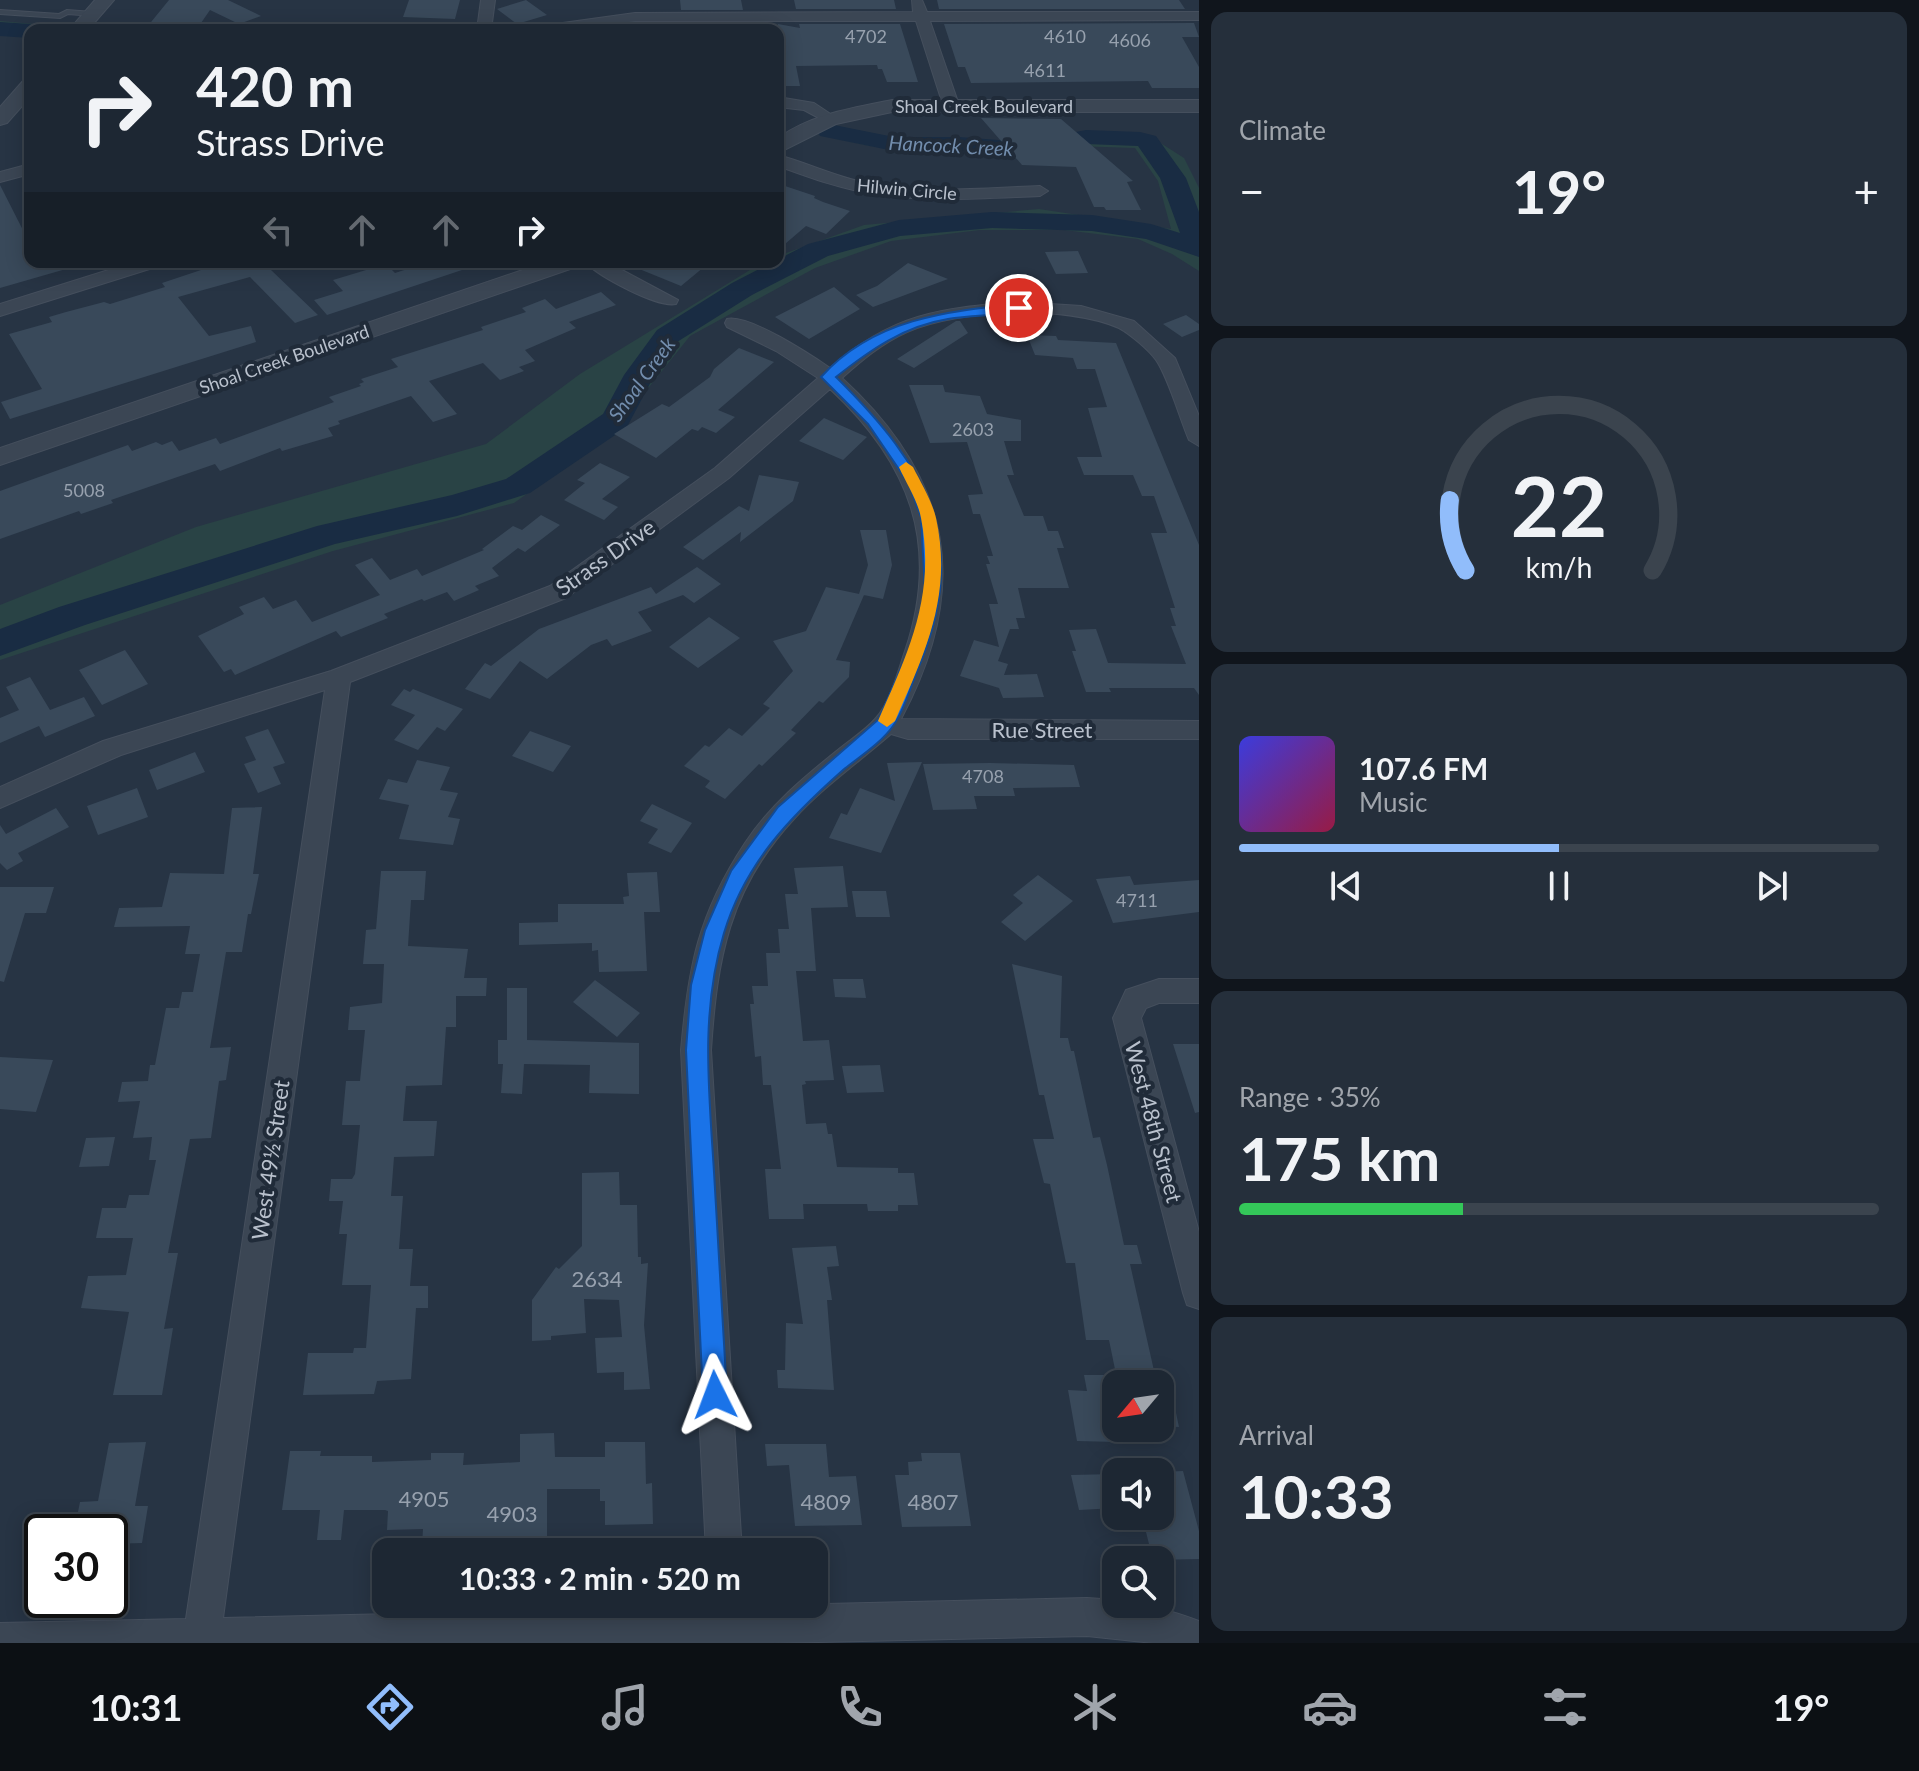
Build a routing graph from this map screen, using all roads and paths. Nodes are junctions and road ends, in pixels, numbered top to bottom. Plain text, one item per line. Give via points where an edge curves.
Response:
1 (488, 0) edge
2 (916, 0) edge
3 (0, 12) edge
4 (91, 16) edge
5 (1199, 16) edge
6 (922, 17) junction
7 (485, 24) edge
8 (584, 24) edge
9 (24, 92) edge
10 (784, 103) edge
11 (951, 105) junction
12 (1199, 106) edge
13 (0, 119) edge
14 (830, 119) junction
15 (784, 143) edge
16 (784, 162) edge
17 (24, 171) edge
18 (0, 177) edge
19 (1040, 191) dead end
20 (134, 268) edge
21 (551, 268) edge
22 (604, 268) edge
23 (669, 300) dead end
24 (0, 310) edge
25 (734, 323) dead end
26 (828, 377) junction
27 (1199, 440) edge
28 (0, 457) edge
29 (339, 677) junction
30 (886, 723) junction
31 (1199, 730) edge
32 (0, 798) edge
33 (1199, 991) edge
34 (1199, 1293) edge
35 (723, 1538) edge
36 (728, 1624) edge
37 (201, 1640) edge
38 (0, 1642) edge
39 (1199, 1642) edge

1 - 7 street
2 - 6 street
3 - 4 lane via 60,19
5 - 6 street
6 - 8 street via 635,17
6 - 11 street
9 - 13 street
10 - 14 street via 808,106
11 - 12 street, Shoal Creek Boulevard
11 - 14 street, Shoal Creek Boulevard via 872,109
14 - 15 street, Shoal Creek Boulevard
16 - 19 street, Hilwin Circle via 878,190
17 - 18 street
20 - 24 street
21 - 28 street, Shoal Creek Boulevard
22 - 23 street
25 - 26 street
26 - 27 street, Strass Drive via 880,337 945,315 1019,308 1081,312 1127,325 1165,358
26 - 29 street, Strass Drive via 722,473 558,592
26 - 30 street via 901,458 928,517 933,591 923,639
29 - 32 street, Strass Drive via 112,748
29 - 37 street, West 49½ Street
30 - 31 street, Rue Street via 908,730
30 - 35 street via 784,812 738,877 715,930 701,985 696,1050
33 - 34 street, West 48th Street via 1159,991 1136,999 1127,1018
36 - 37 street
36 - 39 street via 1087,1617 1141,1620
37 - 38 street

